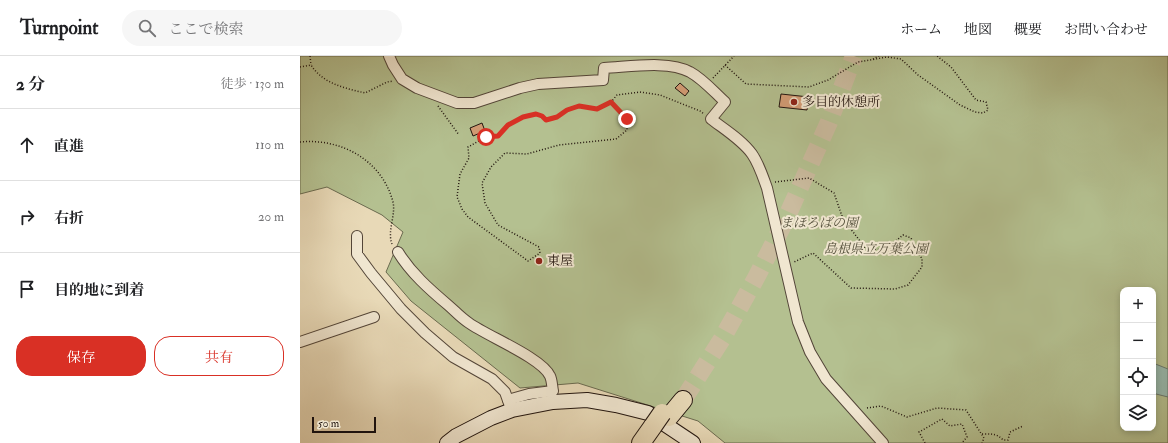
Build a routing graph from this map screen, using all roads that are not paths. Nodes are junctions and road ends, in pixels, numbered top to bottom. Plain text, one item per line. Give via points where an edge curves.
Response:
1 (390, 56) edge
2 (357, 236) dead end
3 (398, 252) road end
4 (374, 317) dead end
5 (300, 342) edge
6 (679, 398) tunnel mouth
7 (510, 405) junction
8 (659, 426) edge
9 (447, 443) edge
10 (641, 443) edge
11 (693, 443) edge
12 (883, 443) edge

1 - 12 street via 402,79 417,88 457,103 474,103 538,84 603,80 604,68 667,65 690,72 725,102 711,119 741,142 752,153 760,167 798,322 810,352 826,379
2 - 7 street via 357,254 401,309 453,357 492,378 505,392
3 - 7 street via 420,281 468,323 532,359 550,376 553,391 529,394
4 - 5 street
6 - 8 highway
7 - 9 main road
7 - 11 main road via 587,400 616,405 648,413
8 - 10 highway

